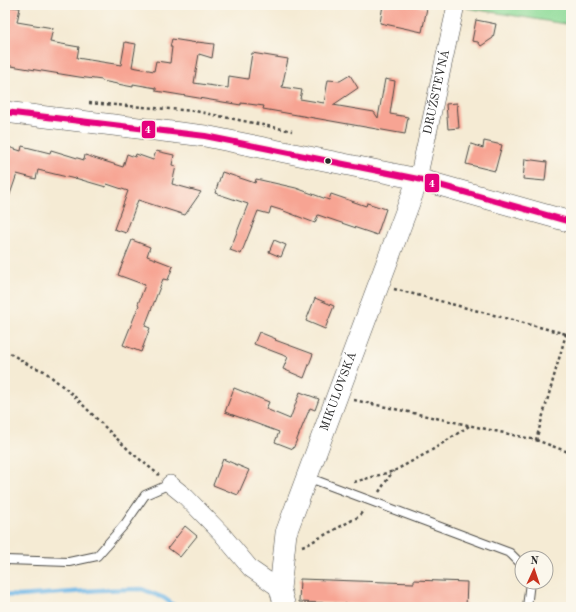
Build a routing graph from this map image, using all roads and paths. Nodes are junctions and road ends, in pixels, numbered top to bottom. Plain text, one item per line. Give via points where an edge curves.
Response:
1 (456, 5) edge
2 (84, 102) dead end
3 (5, 112) edge
4 (292, 131) dead end
5 (418, 179) junction
6 (571, 222) edge
7 (393, 289) dead end
8 (566, 334) junction
9 (571, 336) edge
10 (5, 350) edge
11 (348, 398) dead end
12 (469, 426) junction
13 (536, 440) junction
14 (571, 453) edge
15 (394, 471) junction
16 (306, 477) junction
17 (170, 484) junction
18 (335, 488) junction
19 (372, 501) junction
20 (301, 547) dead end
21 (514, 557) edge
22 (5, 560) edge
23 (529, 590) edge
24 (282, 598) edge
25 (527, 607) edge

1 - 5 street, DRUŽSTEVNÁ
2 - 4 path via 195,111
3 - 5 street via 205,136
5 - 6 street
5 - 16 street, MIKULOVSKÁ
7 - 8 path
8 - 9 path
8 - 13 path
10 - 17 path via 44,371 72,394 132,453
11 - 12 path
12 - 13 path
12 - 15 path
13 - 14 path
15 - 18 path
15 - 19 path
16 - 18 lane
16 - 24 street, MIKULOVSKÁ via 286,533
17 - 22 lane via 146,495 97,556 69,562
17 - 24 street via 221,532 251,568
18 - 19 lane
19 - 20 path via 358,517
19 - 21 lane via 510,553
23 - 25 lane

